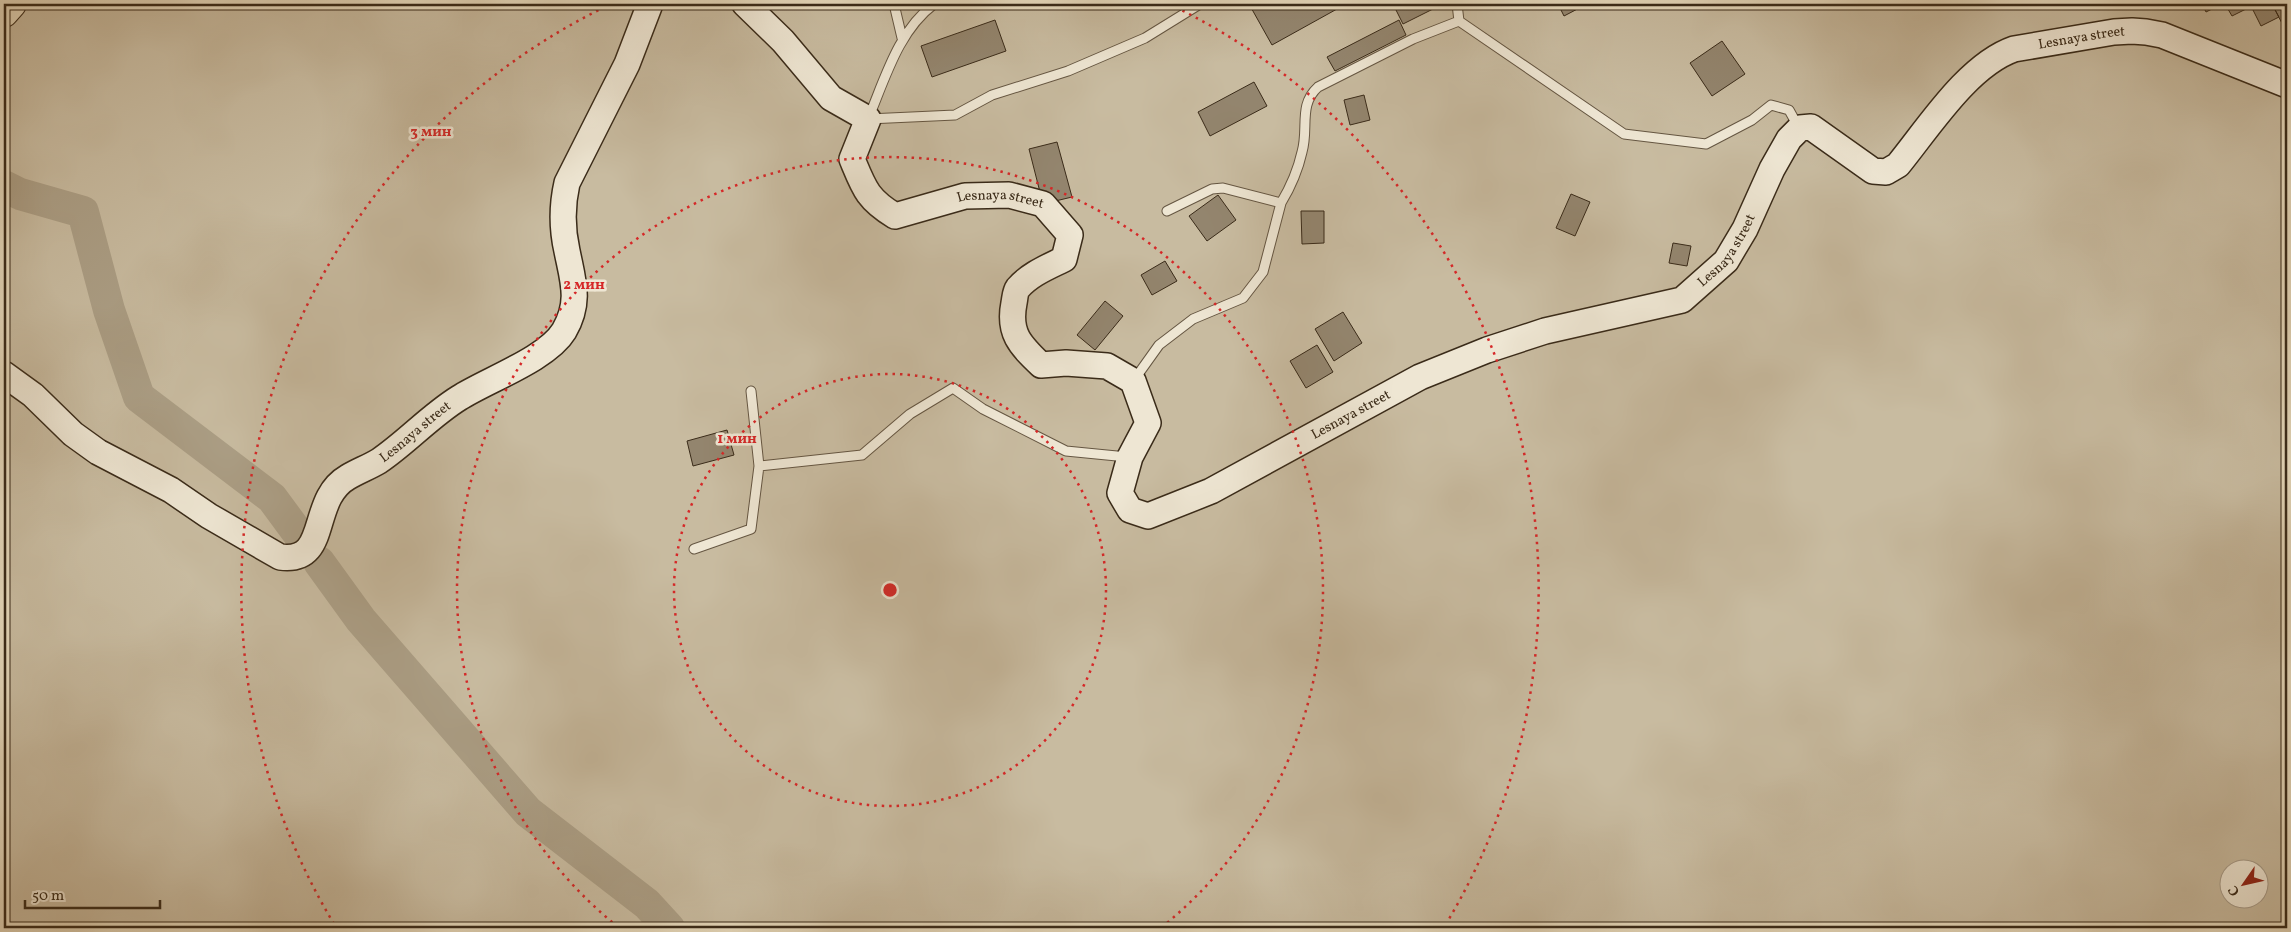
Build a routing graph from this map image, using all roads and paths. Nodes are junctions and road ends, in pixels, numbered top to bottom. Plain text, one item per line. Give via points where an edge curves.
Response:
1 (12, 4) edge
2 (650, 4) edge
3 (745, 4) edge
4 (894, 4) edge
5 (934, 4) edge
6 (1200, 4) edge
7 (1457, 4) edge
8 (4, 12) edge
9 (1459, 21) junction
10 (902, 38) junction
11 (2287, 85) edge
12 (868, 119) junction
13 (1800, 128) junction
14 (1281, 203) junction
15 (1167, 211) dead end
16 (4, 374) edge
17 (1133, 381) junction
18 (751, 391) dead end
19 (1130, 458) junction
20 (759, 466) junction
21 (694, 549) dead end

1 - 8 highway
2 - 16 street, Lesnaya street via 627,64 568,183 563,201 566,250 575,291 571,316 563,333 549,348 459,398 377,462 340,482 330,493 315,540 305,554 280,557 171,490 98,452
3 - 12 street via 783,41 831,98
4 - 10 lane
5 - 10 lane
6 - 12 lane via 1145,38 1068,72 992,96 955,115
7 - 9 lane
9 - 13 lane via 1624,134 1706,144 1752,120 1771,105 1789,110
9 - 14 lane via 1413,39 1318,87 1309,95 1302,154
10 - 12 lane
11 - 13 street, Lesnaya street via 2162,35 2132,30 2001,53 1973,74 1898,165 1886,172 1873,172 1811,127
12 - 17 street, Lesnaya street via 852,160 866,191 878,206 895,216 966,196 1009,195 1043,204 1070,235 1064,259 1038,272 1017,289 1011,318 1014,334 1041,366 1066,363 1107,366
13 - 19 street, Lesnaya street via 1776,161 1745,229 1726,261 1682,300 1545,331 1479,354 1420,378 1211,490 1148,516 1130,510 1120,492
14 - 15 lane via 1223,188 1212,189
14 - 17 lane via 1263,272 1243,298 1193,320 1159,345
17 - 19 street, Lesnaya street via 1148,423
18 - 20 lane
19 - 20 lane via 1066,451 983,409 953,388 910,414 862,454
20 - 21 lane via 751,529

